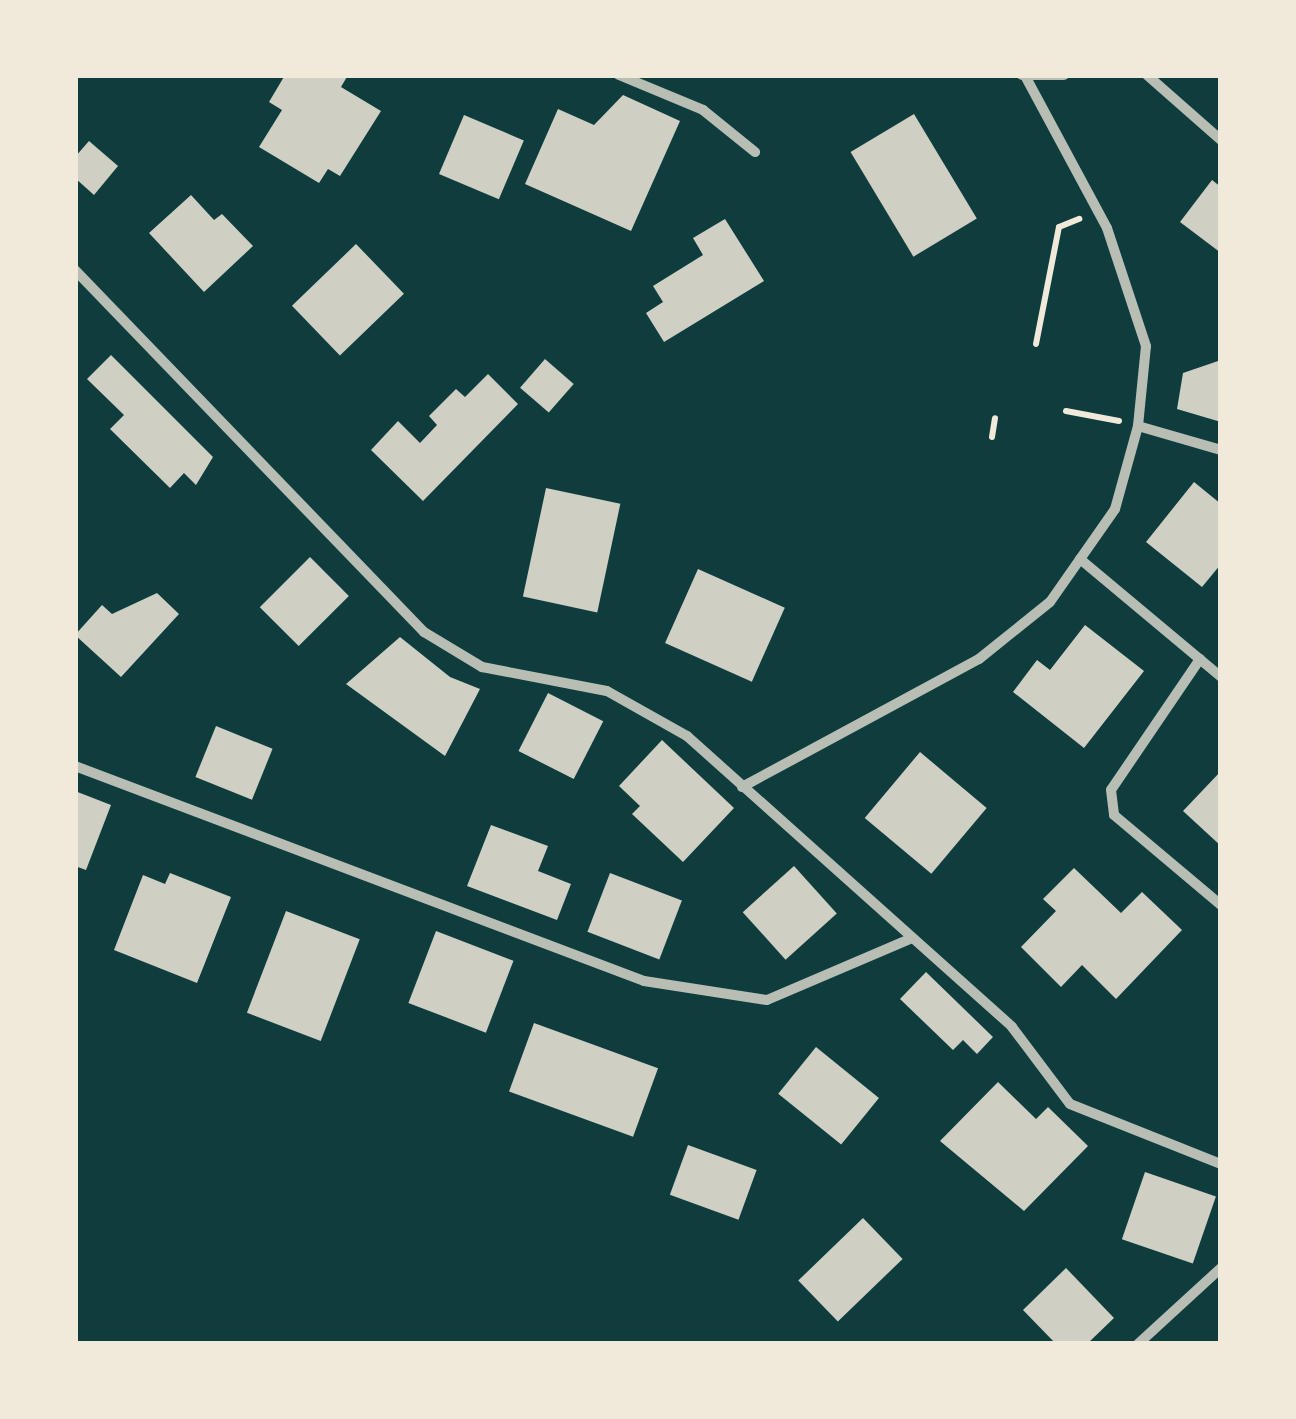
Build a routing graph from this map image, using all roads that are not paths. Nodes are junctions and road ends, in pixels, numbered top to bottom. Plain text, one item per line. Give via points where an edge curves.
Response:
1 (619, 75) edge
2 (1064, 75) edge
3 (1147, 75) edge
4 (1023, 76) edge
5 (1221, 140) edge
6 (755, 152) dead end
7 (75, 270) edge
8 (1138, 426) junction
9 (1221, 450) edge
10 (1080, 559) junction
11 (1200, 659) junction
12 (1221, 677) edge
13 (75, 766) edge
14 (742, 788) junction
15 (1221, 904) edge
16 (910, 939) junction
17 (1221, 1164) edge
18 (1221, 1268) edge
19 (1138, 1344) edge

1 - 6 street via 703,110
2 - 4 street
3 - 5 street
4 - 8 street via 1128,280 1146,346
7 - 14 street via 424,632 482,667 607,692 687,736
8 - 9 street
8 - 10 street via 1115,509
10 - 11 street
10 - 14 street via 1050,602 980,658
11 - 12 street
11 - 15 street via 1111,790 1114,815
13 - 16 street via 644,981 767,1000
14 - 16 street
16 - 17 street via 1012,1027 1070,1104
18 - 19 street

